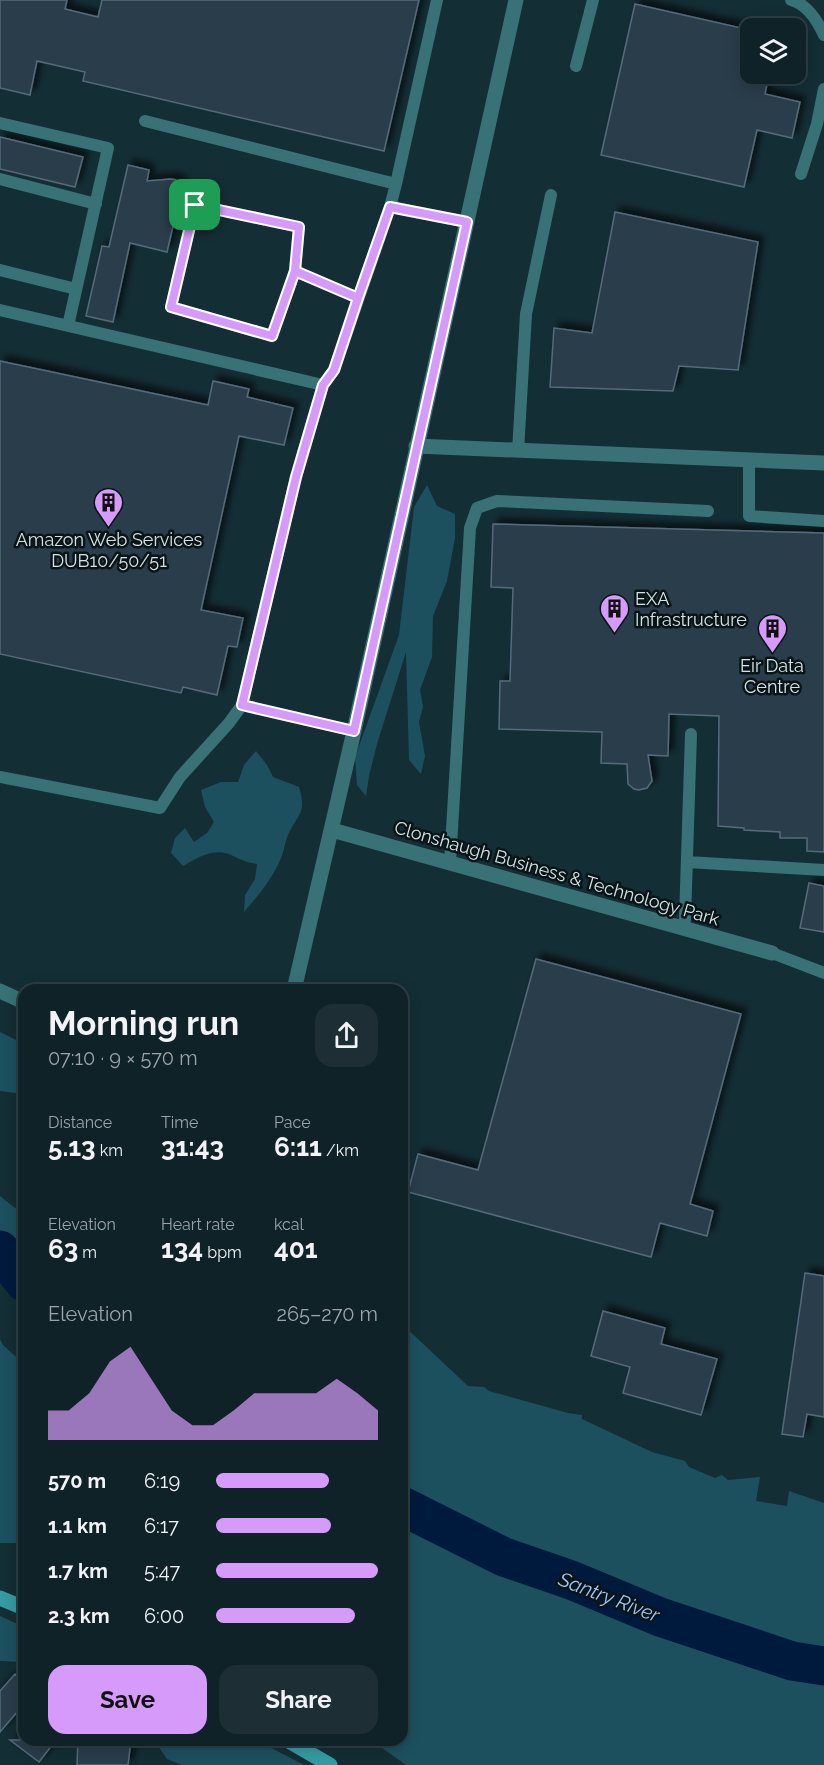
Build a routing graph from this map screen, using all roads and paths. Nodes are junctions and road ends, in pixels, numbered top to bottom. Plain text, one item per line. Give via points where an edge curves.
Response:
1 (436, 0) edge
2 (516, 0) edge
3 (593, 0) edge
4 (791, 0) edge
5 (824, 35) edge
6 (576, 66) dead end
7 (824, 89) edge
8 (145, 121) dead end
9 (0, 123) edge
10 (801, 174) dead end
11 (0, 179) edge
12 (396, 184) junction
13 (551, 195) dead end
14 (96, 204) junction
15 (390, 207) junction
16 (467, 222) junction
17 (0, 270) edge
18 (295, 271) junction
19 (76, 289) junction
20 (358, 298) junction
21 (0, 310) edge
22 (68, 326) junction
23 (323, 385) junction
24 (416, 446) junction
25 (518, 451) junction
26 (749, 460) junction
27 (824, 463) edge
28 (708, 511) dead end
29 (824, 521) edge
30 (242, 705) junction
31 (354, 731) junction
32 (692, 734) dead end
33 (0, 777) edge
34 (332, 830) junction
35 (687, 862) junction
36 (450, 863) junction
37 (824, 870) edge
38 (683, 929) junction
39 (772, 953) joint
40 (824, 973) edge
41 (295, 984) edge
42 (0, 991) edge
43 (18, 999) edge
44 (0, 1598) edge
45 (18, 1606) edge
46 (297, 1746) edge
47 (330, 1765) edge

1 - 12 lane
2 - 16 street
3 - 6 lane
4 - 5 lane via 799,2 818,21
7 - 10 lane via 818,124
8 - 12 lane
9 - 14 lane via 108,148
11 - 14 lane
12 - 15 lane
13 - 25 lane via 526,314
14 - 19 lane
15 - 16 lane
15 - 20 lane
16 - 24 street
17 - 19 lane
18 - 18 lane via 299,227 195,205 171,307 272,336
18 - 20 lane
19 - 22 lane
20 - 23 lane via 334,370
21 - 22 lane
22 - 23 lane
23 - 30 lane via 296,477
24 - 25 street
24 - 31 street
25 - 26 street
26 - 27 street
26 - 29 lane via 749,516
28 - 36 lane via 496,501 477,508 470,528
30 - 31 lane
30 - 33 lane via 180,777 160,808
31 - 34 street
32 - 35 lane
34 - 36 street, Clonshaugh Business & Technology Park
34 - 41 street
35 - 37 lane
35 - 38 lane
36 - 38 street, Clonshaugh Business & Technology Park
38 - 39 street, Clonshaugh Business & Technology Park
39 - 40 lane
42 - 43 street
44 - 45 main road
46 - 47 main road

